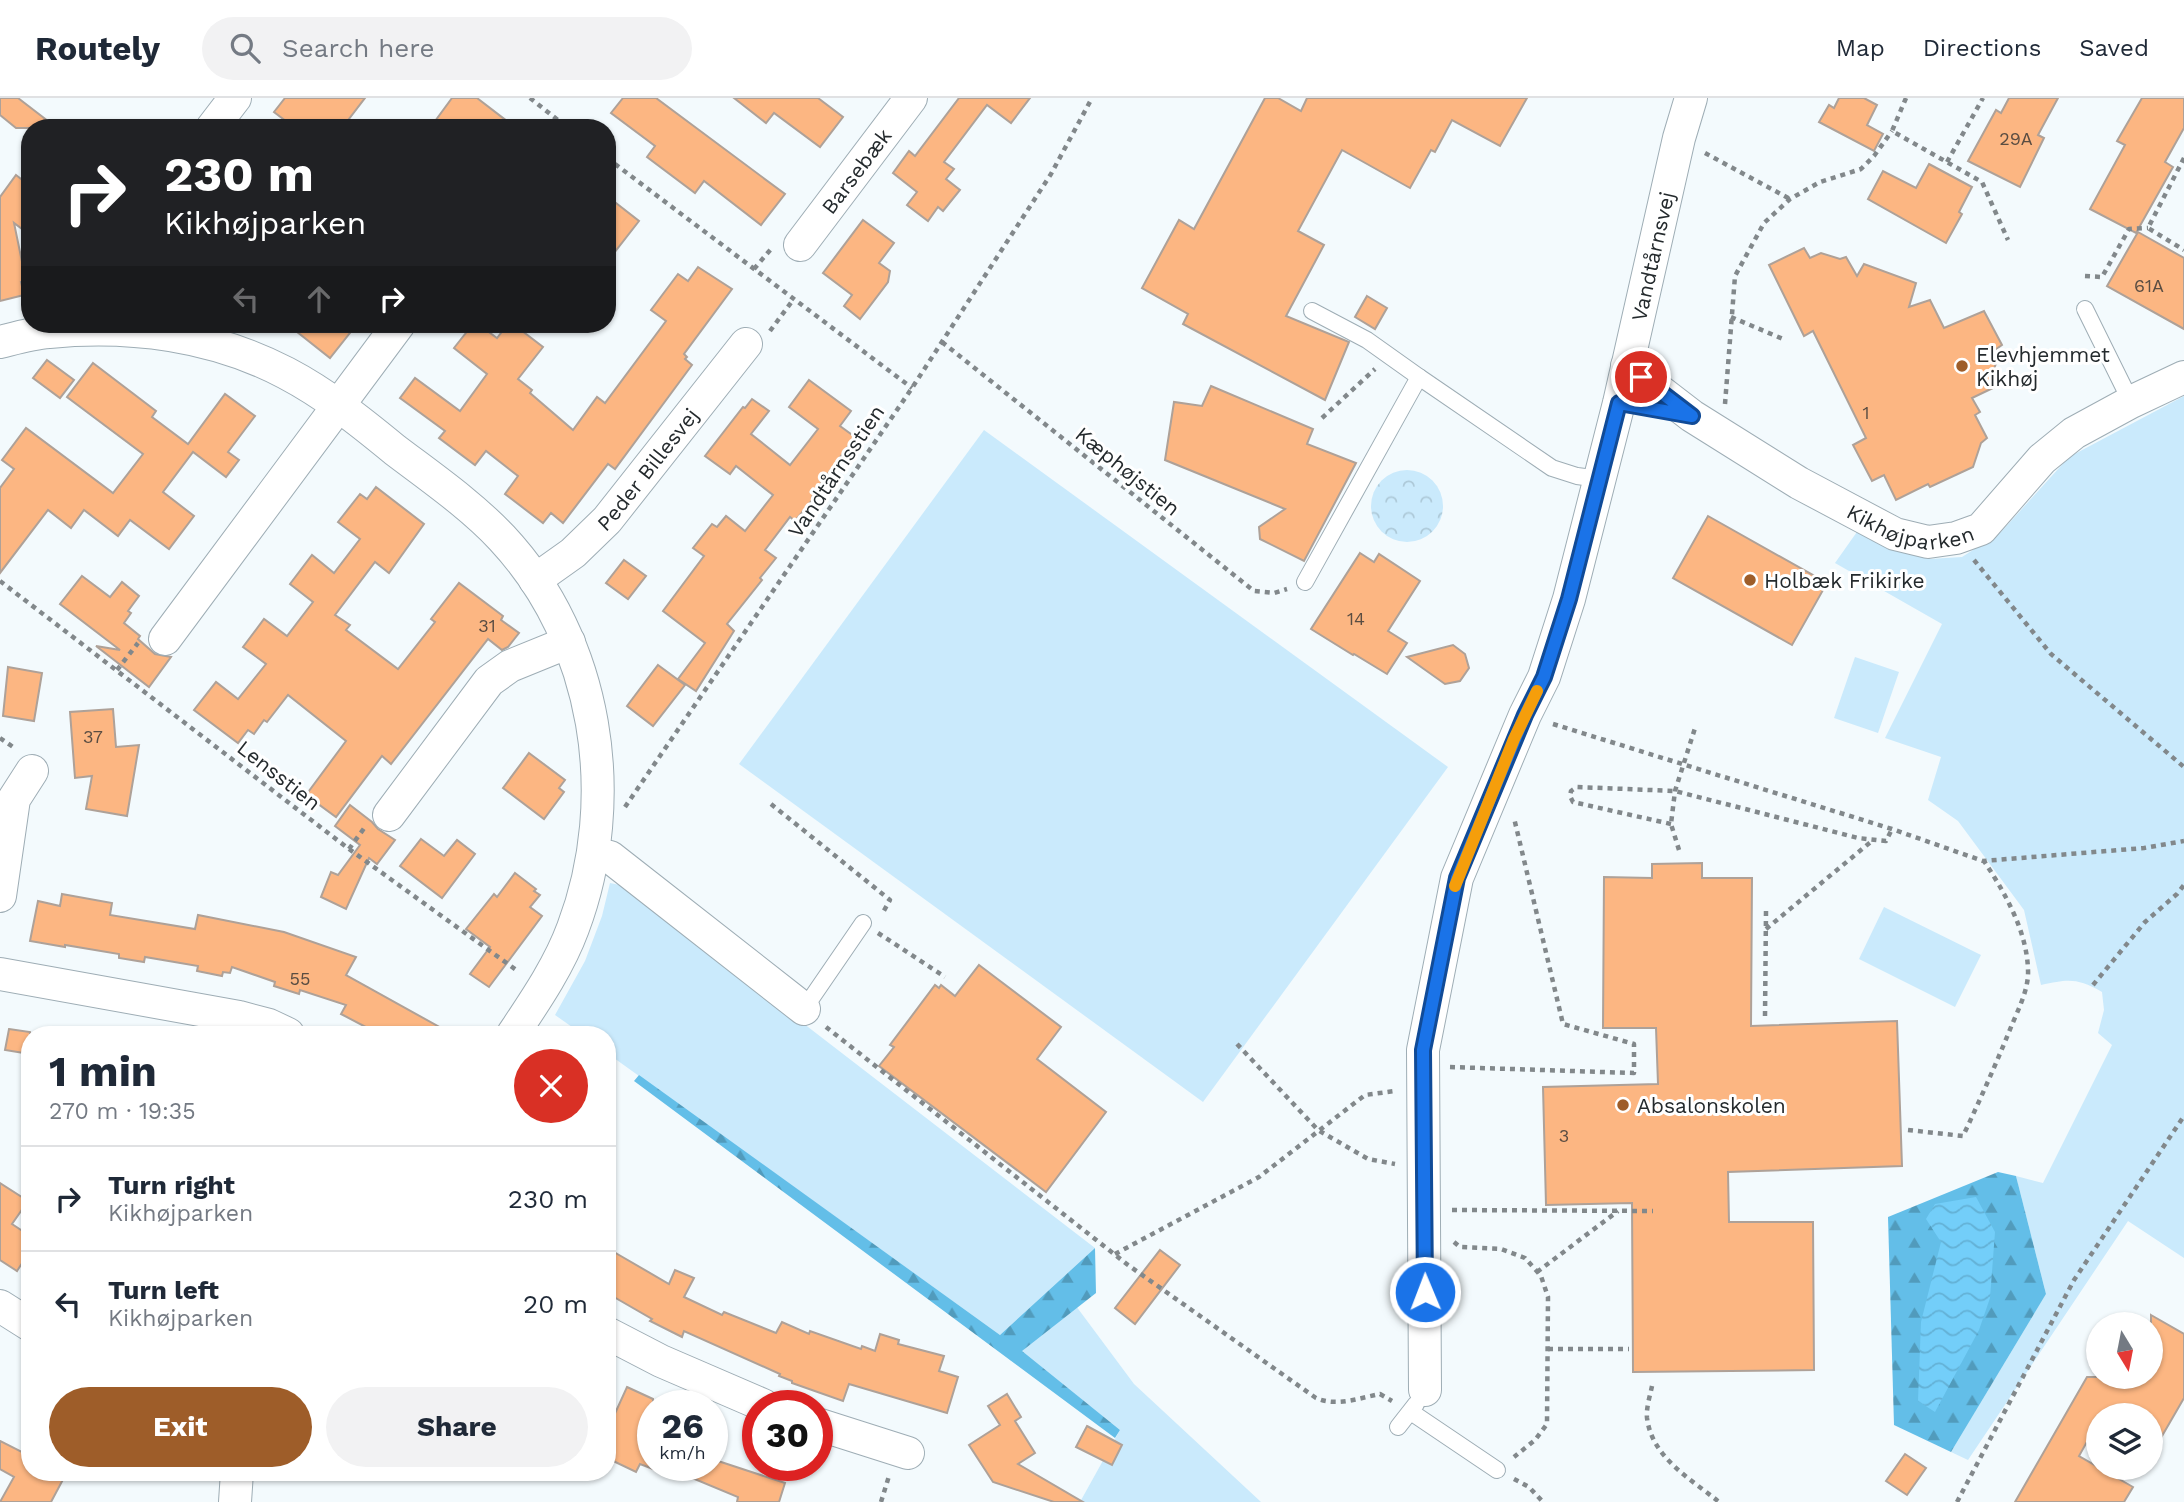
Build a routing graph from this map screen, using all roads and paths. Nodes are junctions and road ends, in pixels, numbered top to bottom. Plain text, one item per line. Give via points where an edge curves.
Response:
1 (235, 98) edge
2 (530, 98) edge
3 (544, 98) edge
4 (911, 98) edge
5 (1092, 98) edge
6 (1691, 98) edge
7 (1906, 98) edge
8 (1983, 98) edge
9 (539, 104) junction
10 (219, 119) edge
11 (557, 119) edge
12 (1892, 131) junction
13 (1679, 138) junction
14 (2184, 159) edge
15 (1947, 162) junction
16 (616, 165) edge
17 (1790, 199) junction
18 (2148, 228) junction
19 (2008, 240) dead end
20 (800, 245) dead end
21 (2184, 250) edge
22 (2085, 276) dead end
23 (793, 300) junction
24 (2085, 309) dead end
25 (1312, 311) dead end
26 (1731, 317) junction
27 (41, 333) edge
28 (164, 333) edge
29 (392, 333) edge
30 (1783, 339) dead end
31 (0, 342) edge
32 (942, 342) junction
33 (746, 344) joint
34 (1390, 356) junction
35 (1627, 366) junction
36 (1419, 377) junction
37 (2184, 377) edge
38 (912, 388) junction
39 (2131, 402) junction
40 (1619, 403) junction
41 (338, 405) junction
42 (1692, 416) junction
43 (1322, 418) dead end
44 (1723, 436) junction
45 (1600, 479) junction
46 (1956, 538) junction
47 (535, 580) junction
48 (0, 581) edge
49 (1306, 582) joint
50 (165, 639) dead end
51 (569, 642) junction
52 (1525, 715) junction
53 (1696, 725) dead end
54 (1683, 765) junction
55 (2184, 767) edge
56 (32, 771) dead end
57 (1675, 791) junction
58 (1489, 799) junction
59 (771, 804) dead end
60 (624, 809) dead end
61 (389, 815) dead end
62 (1671, 824) junction
63 (1892, 829) junction
64 (1874, 840) junction
65 (2184, 841) edge
66 (1679, 850) dead end
67 (593, 854) junction
68 (1983, 861) junction
69 (2184, 885) edge
70 (0, 896) edge
71 (1766, 911) dead end
72 (868, 927) junction
73 (1766, 929) junction
74 (0, 974) edge
75 (945, 977) dead end
76 (2093, 985) dead end
77 (542, 990) junction
78 (804, 1009) junction
79 (1765, 1017) dead end
80 (271, 1026) edge
81 (518, 1026) edge
82 (1237, 1044) dead end
83 (1449, 1059) dead end
84 (1449, 1067) junction
85 (1436, 1084) junction
86 (2184, 1116) edge
87 (1318, 1130) junction
88 (1908, 1130) dead end
89 (1424, 1169) junction
90 (1451, 1197) dead end
91 (1452, 1210) junction
92 (1618, 1211) junction
93 (1653, 1211) dead end
94 (1452, 1220) dead end
95 (1452, 1240) dead end
96 (1115, 1254) junction
97 (1537, 1272) junction
98 (0, 1306) edge
99 (21, 1319) edge
100 (616, 1338) edge
101 (1548, 1349) junction
102 (1629, 1349) dead end
103 (1652, 1386) dead end
104 (742, 1396) edge
105 (1418, 1401) junction
106 (1398, 1427) dead end
107 (833, 1429) edge
108 (908, 1453) dead end
109 (1497, 1470) junction
110 (237, 1481) edge
111 (236, 1502) edge
112 (1543, 1502) edge
113 (1719, 1502) edge
114 (1957, 1502) edge

1 - 10 street
2 - 9 path
3 - 9 path
4 - 20 street, Barsebæk
5 - 32 path, Vandtårnsstien via 1051,174
6 - 13 street, Vandtårnsvej
7 - 12 path
8 - 15 path
9 - 11 path
12 - 15 path
12 - 17 path via 1861,169 1819,182
13 - 17 path
13 - 35 street, Vandtårnsvej
14 - 18 path
15 - 19 path via 1982,182
16 - 23 path
17 - 26 path via 1764,223 1735,276
18 - 21 path
18 - 22 path via 2129,229 2102,277
23 - 33 path via 763,340
23 - 38 path
24 - 39 lane
25 - 34 lane
26 - 30 path
26 - 44 path
27 - 31 street
28 - 41 street via 230,350 286,373
29 - 41 street
32 - 38 path, Vandtårnsstien
32 - 49 path, Kæphøjstien via 1254,591 1274,593
33 - 47 street, Peder Billesvej via 607,520 573,553
34 - 36 lane
34 - 43 path
35 - 40 street, Vandtårnsvej
35 - 42 street, Kikhøjparken
36 - 45 lane via 1552,468
36 - 49 lane
37 - 39 street, Kikhøjparken
38 - 60 path, Vandtårnsstien
39 - 46 street, Kikhøjparken via 2074,433 2042,459 1981,529
40 - 42 street, Kikhøjparken
40 - 45 street, Vandtårnsvej
41 - 47 street via 478,514
41 - 50 street
42 - 44 street, Kikhøjparken
44 - 46 street, Kikhøjparken via 1895,534 1928,542
45 - 52 street, Vandtårnsvej via 1565,612 1544,677
46 - 55 path via 2051,654
47 - 51 street
48 - 77 path, Lensstien via 349,849
51 - 61 street via 510,666 489,681
51 - 67 street via 596,740 599,810
52 - 54 path
52 - 58 street, Vandtårnsvej
53 - 54 path
54 - 57 path
54 - 63 path
56 - 70 street via 14,799
57 - 62 path
57 - 62 path via 1577,788 1570,796 1582,805
57 - 64 path
58 - 84 path via 1509,807 1515,821 1563,1024 1634,1044 1634,1073
58 - 85 street, Vandtårnsvej via 1457,878 1423,1050
59 - 72 path via 890,900
62 - 66 path
63 - 64 path via 1886,841
63 - 68 path
64 - 73 path
65 - 68 path
67 - 77 street via 573,929
67 - 78 street via 610,857
68 - 88 path via 2000,886 2024,944 2029,973 2024,992 1963,1136
69 - 76 path via 2145,922
71 - 73 path
72 - 75 path
72 - 78 lane
73 - 79 path
74 - 80 street
77 - 81 street
78 - 96 path
82 - 87 path
83 - 84 path
84 - 85 path
85 - 87 path via 1365,1095
85 - 89 street, Vandtårnsvej
86 - 114 path via 2074,1280
87 - 89 path via 1368,1159
87 - 96 path via 1259,1177
89 - 105 street, Vandtårnsvej
90 - 91 path
91 - 92 path
91 - 94 path
92 - 93 path
92 - 97 path
95 - 97 path via 1460,1247 1502,1250 1525,1258
96 - 105 path via 1316,1398 1337,1403 1380,1394
97 - 101 path via 1548,1297
98 - 99 street
100 - 104 street
101 - 102 path
101 - 109 path via 1548,1424
103 - 113 path via 1647,1416 1652,1440 1661,1455
105 - 106 lane
105 - 109 lane
107 - 108 street
109 - 112 path via 1529,1487
110 - 111 street

